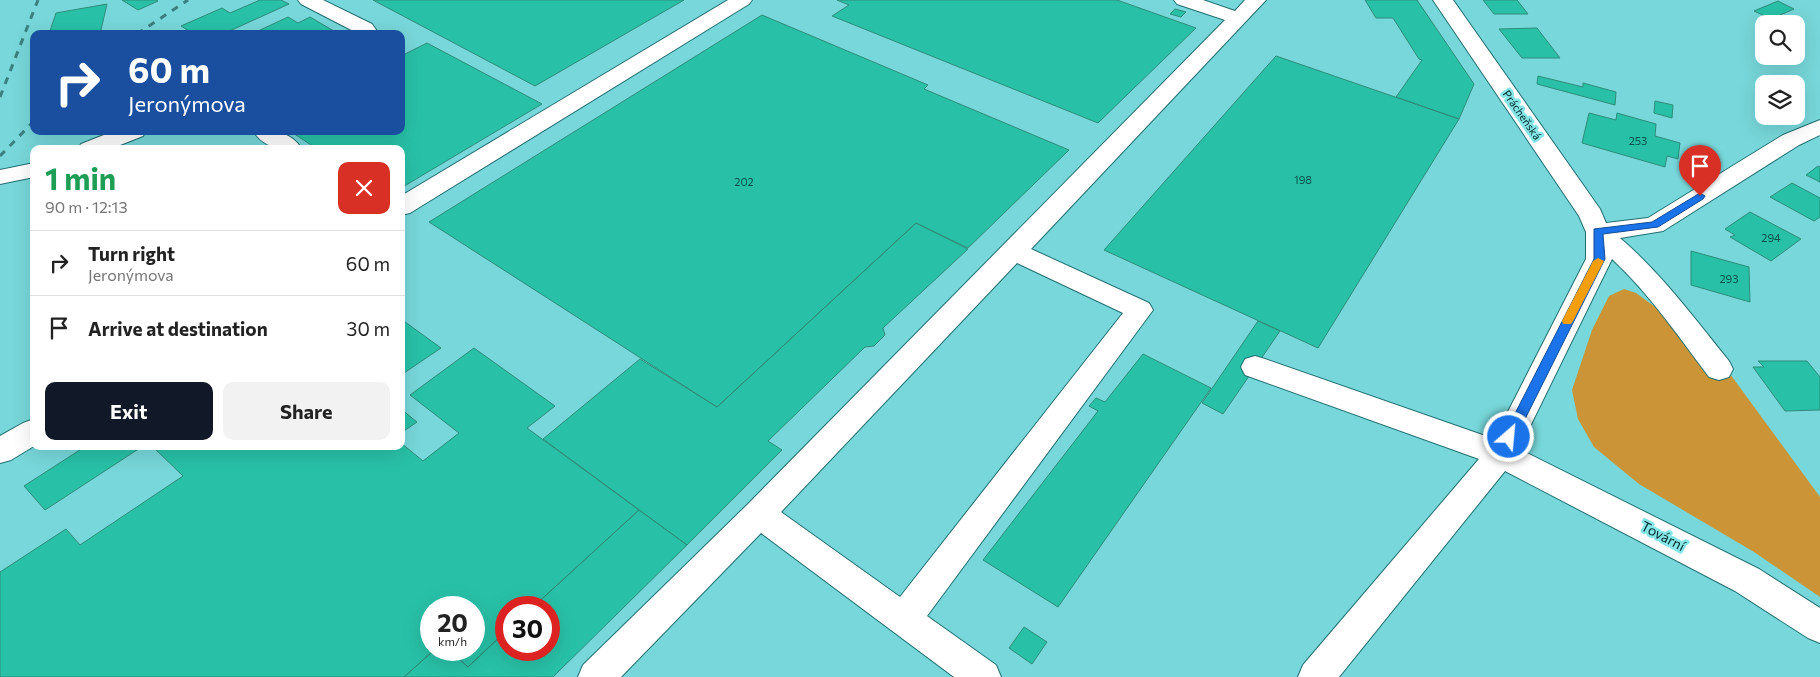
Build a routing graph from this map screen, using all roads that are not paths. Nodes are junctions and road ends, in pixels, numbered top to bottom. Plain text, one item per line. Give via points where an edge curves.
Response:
1 (308, 0) edge
2 (742, 0) edge
3 (1184, 0) edge
4 (1256, 0) edge
5 (1443, 0) edge
6 (1238, 18) junction
7 (366, 30) edge
8 (1820, 126) edge
9 (125, 135) edge
10 (270, 135) edge
11 (99, 145) edge
12 (285, 145) edge
13 (30, 172) edge
14 (0, 177) edge
15 (0, 194) edge
16 (405, 205) edge
17 (1598, 232) junction
18 (1013, 251) junction
19 (1255, 368) dead end
20 (1720, 369) dead end
21 (30, 433) edge
22 (0, 451) edge
23 (1501, 454) junction
24 (759, 514) junction
25 (904, 619) junction
26 (1820, 627) edge
27 (596, 677) edge
28 (983, 677) edge
29 (1316, 677) edge

1 - 7 street
2 - 16 street
3 - 6 street
4 - 6 street
5 - 17 street, Prácheňská via 1592,215
6 - 18 street
8 - 17 street via 1791,140 1654,225
9 - 11 street
10 - 12 street
13 - 14 street
13 - 15 street
17 - 20 street via 1638,268
17 - 23 street via 1599,259
18 - 24 street
18 - 25 street via 1140,310
19 - 23 street, Tovární
21 - 22 street
23 - 26 street, Tovární via 1747,580
23 - 29 street
24 - 25 street
24 - 27 street
25 - 28 street

